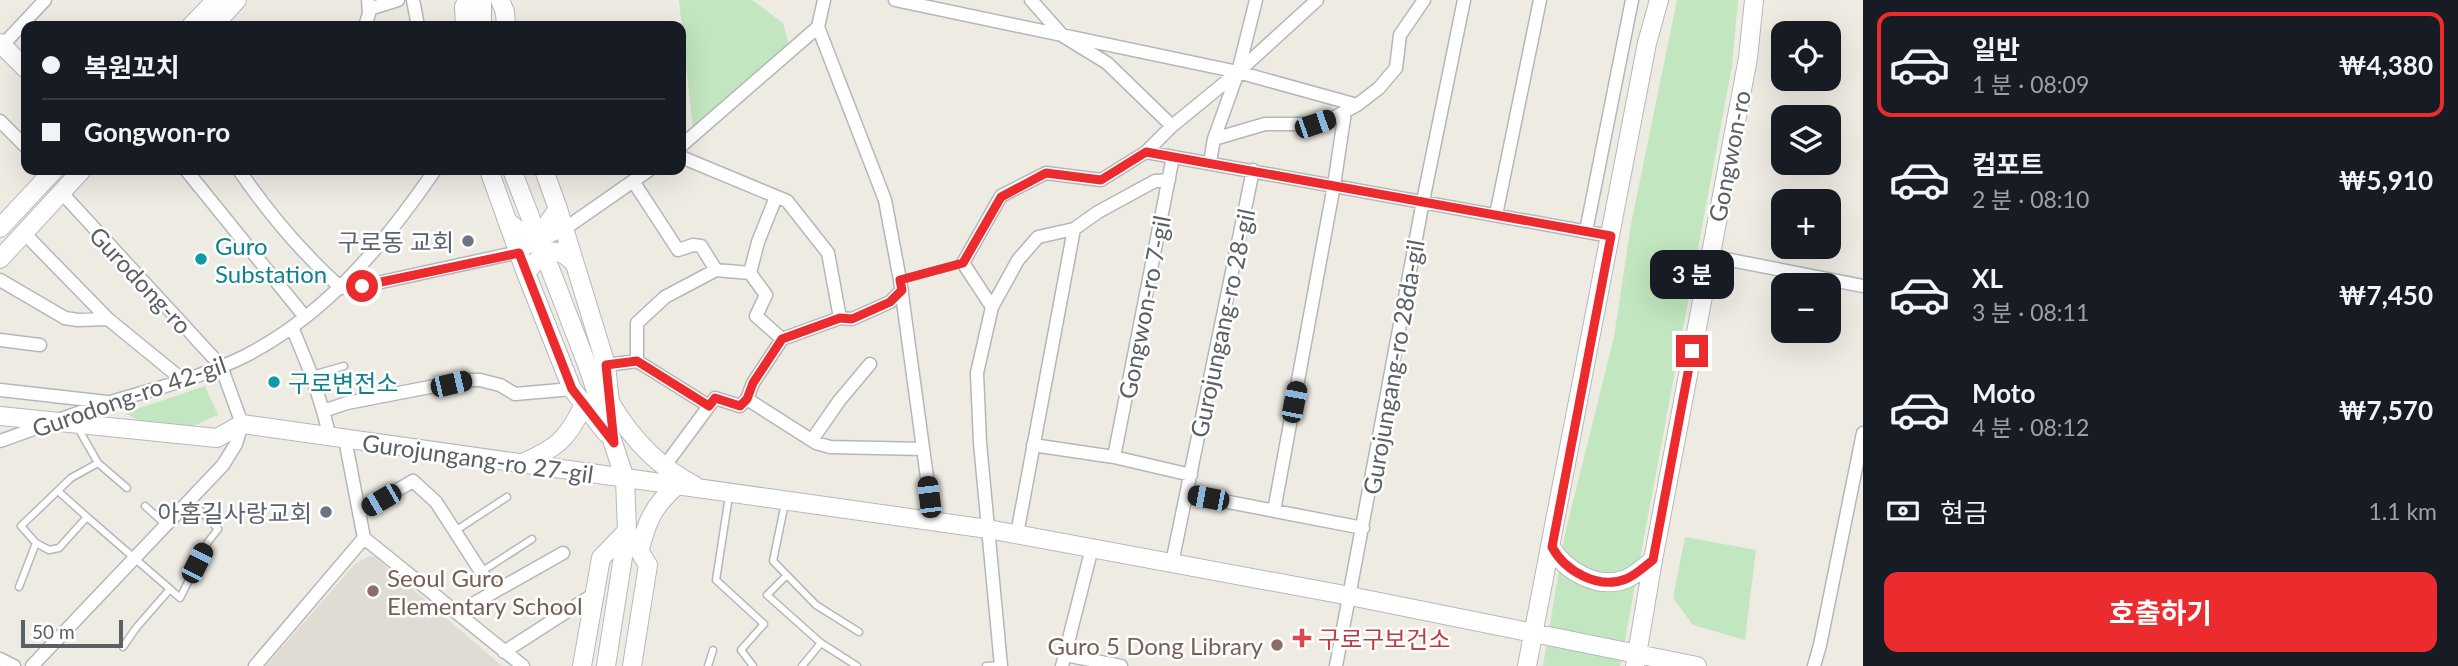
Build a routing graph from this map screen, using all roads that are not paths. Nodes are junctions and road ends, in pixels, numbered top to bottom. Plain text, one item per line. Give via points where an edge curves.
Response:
1 (45, 0) edge
2 (216, 0) edge
3 (237, 0) edge
4 (398, 0) edge
5 (413, 0) edge
6 (467, 0) edge
7 (482, 0) edge
8 (500, 0) edge
9 (824, 0) edge
10 (895, 0) edge
11 (1256, 0) edge
12 (1317, 0) edge
13 (1424, 0) edge
14 (1464, 0) edge
15 (1540, 0) edge
16 (1632, 0) edge
17 (1659, 0) edge
18 (1754, 0) edge
19 (1038, 3) edge
20 (368, 5) edge
21 (24, 21) edge
22 (196, 21) edge
23 (218, 21) edge
24 (417, 21) edge
25 (465, 21) edge
26 (482, 21) edge
27 (506, 21) edge
28 (21, 25) edge
29 (818, 27) junction
30 (1063, 36) junction
31 (1, 45) edge
32 (21, 64) edge
33 (1238, 72) junction
34 (1357, 105) junction
35 (1345, 112) junction
36 (0, 121) edge
37 (1172, 126) junction
38 (1214, 139) junction
39 (21, 142) edge
40 (686, 142) edge
41 (1146, 152) junction
42 (1173, 156) junction
43 (686, 159) edge
44 (1210, 162) junction
45 (1253, 170) junction
46 (47, 175) edge
47 (77, 175) edge
48 (190, 175) edge
49 (243, 175) edge
50 (432, 175) edge
51 (491, 175) edge
52 (514, 175) edge
53 (546, 175) edge
54 (642, 175) edge
55 (1169, 180) junction
56 (633, 181) junction
57 (1334, 185) junction
58 (61, 192) junction
59 (776, 197) junction
60 (1423, 201) junction
61 (558, 209) junction
62 (1496, 215) junction
63 (531, 219) dead end
64 (508, 221) junction
65 (0, 228) edge
66 (1074, 229) junction
67 (563, 230) junction
68 (1586, 231) junction
69 (24, 233) junction
70 (1611, 236) junction
71 (519, 253) junction
72 (1710, 256) junction
73 (0, 260) edge
74 (573, 262) junction
75 (963, 263) junction
76 (549, 266) dead end
77 (716, 270) junction
78 (750, 272) junction
79 (526, 274) junction
80 (0, 280) edge
81 (901, 285) junction
82 (1863, 286) edge
83 (341, 288) junction
84 (992, 307) junction
85 (305, 317) junction
86 (840, 318) junction
87 (108, 319) junction
88 (292, 327) junction
89 (782, 339) junction
90 (0, 340) edge
91 (40, 345) dead end
92 (637, 361) junction
93 (870, 364) dead end
94 (606, 365) junction
95 (221, 366) junction
96 (344, 366) dead end
97 (312, 376) junction
98 (184, 381) junction
99 (572, 389) junction
100 (0, 390) edge
101 (747, 399) junction
102 (110, 402) junction
103 (584, 404) junction
104 (611, 404) junction
105 (709, 406) junction
106 (323, 411) junction
107 (0, 415) edge
108 (54, 421) junction
109 (75, 423) junction
110 (242, 425) junction
111 (1863, 433) edge
112 (338, 438) junction
113 (812, 440) junction
114 (0, 441) edge
115 (614, 443) junction
116 (1033, 445) junction
117 (923, 449) junction
118 (1114, 457) junction
119 (97, 463) junction
120 (519, 464) junction
121 (664, 467) junction
122 (1191, 475) junction
123 (625, 480) junction
124 (676, 486) junction
125 (127, 488) dead end
126 (704, 489) junction
127 (58, 491) junction
128 (729, 494) junction
129 (1187, 494) junction
130 (507, 497) dead end
131 (189, 499) junction
132 (786, 501) junction
133 (145, 506) dead end
134 (1273, 511) junction
135 (360, 512) junction
136 (87, 517) junction
137 (933, 521) junction
138 (164, 524) junction
139 (988, 528) junction
140 (1363, 528) junction
141 (455, 531) junction
142 (627, 531) junction
143 (1017, 534) junction
144 (364, 538) junction
145 (532, 539) dead end
146 (36, 543) junction
147 (1552, 547) junction
148 (1092, 548) junction
149 (640, 549) junction
150 (563, 553) dead end
151 (134, 557) junction
152 (1653, 560) junction
153 (1172, 563) junction
154 (481, 572) junction
155 (787, 575) junction
156 (19, 587) dead end
157 (170, 589) junction
158 (494, 592) junction
159 (594, 594) junction
160 (1350, 596) junction
161 (463, 618) junction
162 (859, 632) dead end
163 (1533, 633) junction
164 (821, 643) junction
165 (123, 647) dead end
166 (713, 650) dead end
167 (505, 652) junction
168 (0, 659) edge
169 (1637, 660) edge
170 (1064, 661) edge
171 (1687, 665) edge
172 (14, 666) edge
173 (32, 666) edge
174 (255, 666) edge
175 (523, 666) edge
176 (582, 666) edge
177 (606, 666) edge
178 (632, 666) edge
179 (708, 666) edge
180 (752, 666) edge
181 (802, 666) edge
182 (857, 666) edge
183 (986, 666) edge
184 (1001, 666) edge
185 (1121, 666) edge
186 (1336, 666) edge
187 (1527, 666) edge
188 (1814, 666) edge

1 - 21 street
2 - 22 street
3 - 23 street
4 - 20 street
5 - 24 street
6 - 25 street
7 - 26 street
8 - 27 street
9 - 29 street
10 - 30 street
11 - 33 street
12 - 33 street
13 - 34 street via 1400,35 1396,68
14 - 60 street, Gurojungang-ro 28da-gil
15 - 62 street
16 - 68 street
17 - 70 street
18 - 72 street, Gongwon-ro via 1748,58
19 - 30 street
28 - 31 street
29 - 40 street
29 - 81 street via 884,200
30 - 33 street
30 - 37 street via 1107,63
31 - 32 street
33 - 34 street
33 - 37 street
33 - 38 street
34 - 35 street
35 - 38 street via 1315,124 1265,124
35 - 57 street
36 - 39 street
37 - 41 street
38 - 44 street
41 - 42 street
41 - 75 street via 1101,180 1046,173 1001,197
42 - 44 street
42 - 55 street, Gongwon-ro 7-gil
43 - 59 street
44 - 45 street
45 - 57 street
45 - 122 street, Gurojungang-ro 28-gil
46 - 65 street
47 - 58 street
48 - 85 street
49 - 83 street via 281,228
50 - 83 street, Gurodong-ro 42-gil via 403,217
51 - 64 street
52 - 63 street
53 - 61 street
54 - 56 street
55 - 66 street via 1155,181
55 - 118 street, Gongwon-ro 7-gil
56 - 67 street
56 - 77 street via 678,250 692,244 701,246
57 - 60 street
57 - 134 street
58 - 69 street
58 - 95 street, Gurodong-ro
59 - 78 street
59 - 86 street via 787,201 828,253
60 - 62 street
60 - 140 street, Gurojungang-ro 28da-gil
61 - 64 street via 544,229 524,235
61 - 67 street
62 - 68 street
64 - 71 street
66 - 84 street via 1038,237 1018,260
66 - 116 street
67 - 71 street
67 - 74 street
68 - 70 street
69 - 73 street
69 - 87 street, Gurodong-ro
70 - 147 street
71 - 79 street
71 - 83 street
72 - 82 street
72 - 152 street, Gongwon-ro
74 - 79 street via 566,254 553,251 538,257
74 - 94 street
75 - 81 lane
75 - 84 street
76 - 115 street
77 - 78 street
77 - 92 street via 666,297 637,323
78 - 89 street via 766,295 756,316
79 - 99 street
80 - 87 street, Gurodong-ro via 65,318
81 - 86 street via 890,302 852,319
81 - 117 street
83 - 85 street, Gurodong-ro 42-gil
84 - 139 street via 977,373
85 - 88 street, Gurodong-ro 42-gil
86 - 89 street
87 - 98 street, Gurodong-ro
88 - 95 street, Gurodong-ro 42-gil
88 - 97 street
89 - 101 street
90 - 91 street
92 - 94 street
92 - 105 street
93 - 113 street
94 - 104 street
95 - 98 street, Gurodong-ro 42-gil
95 - 110 street
96 - 97 lane
97 - 106 street
98 - 102 street, Gurodong-ro 42-gil
99 - 103 street
99 - 106 street, Gurojungang-ro 27-gil via 515,394 500,385 466,380
100 - 102 street
101 - 105 street via 740,406 715,398
101 - 113 street
102 - 108 street, Gurodong-ro 42-gil
103 - 115 street
103 - 120 street via 565,438
104 - 115 street
104 - 121 street via 624,426
105 - 121 street
106 - 112 street, Gurojungang-ro 27-gil
107 - 108 street, Gurojungang-ro 27-gil
108 - 109 street, Gurojungang-ro 27-gil
108 - 114 street, Gurodong-ro 42-gil
109 - 110 street, Gurojungang-ro 27-gil via 218,438
109 - 119 lane, Gurodong-ro 42-gil
110 - 112 street, Gurojungang-ro 27-gil
110 - 131 street via 223,465
111 - 188 street
112 - 120 street, Gurojungang-ro 27-gil
112 - 135 street
113 - 117 street via 830,447
115 - 123 street
116 - 118 street
116 - 143 street
117 - 137 street
118 - 122 street
119 - 125 lane, Gurodong-ro 42-gil
119 - 127 lane
120 - 123 street, Gurojungang-ro 27-gil
121 - 126 street
122 - 129 street, Gurojungang-ro 28-gil
123 - 124 street
123 - 142 street
124 - 126 street
124 - 149 street via 646,523
126 - 128 street
127 - 136 lane
127 - 146 lane via 21,526
128 - 132 street
128 - 180 lane via 716,580 764,624 741,650
129 - 134 street, Gurojungang-ro 28da-gil
129 - 153 street, Gurojungang-ro 28-gil
130 - 141 lane
131 - 138 street
131 - 157 lane via 218,530 180,598
132 - 137 street
132 - 155 lane via 773,561
133 - 138 lane
134 - 140 street, Gurojungang-ro 28da-gil
135 - 141 street via 413,481 436,502
135 - 144 street
136 - 146 lane via 59,548 49,550
136 - 151 lane
137 - 139 street
138 - 151 street
139 - 143 street
139 - 184 street
140 - 160 street, Gurojungang-ro 28da-gil
141 - 154 street
142 - 149 street
142 - 159 street via 601,558
142 - 177 street
143 - 148 street
144 - 161 street
144 - 174 street
145 - 154 lane
146 - 156 lane
147 - 152 street via 1572,570 1614,582 1628,579
147 - 163 street
148 - 153 street
148 - 170 street
149 - 178 street via 648,565
150 - 158 street
151 - 157 lane
151 - 173 street
152 - 169 street, Gongwon-ro
153 - 160 street
154 - 158 street
155 - 162 lane via 816,605
155 - 164 lane via 766,595
157 - 165 lane
158 - 161 street via 471,605
159 - 167 street
159 - 176 street
160 - 163 street
160 - 186 street, Gurojungang-ro 28da-gil
161 - 167 street
163 - 169 street
163 - 187 street
164 - 181 lane
164 - 182 lane
166 - 179 lane
167 - 175 street
168 - 172 street
169 - 171 street
170 - 185 street
183 - 184 lane

